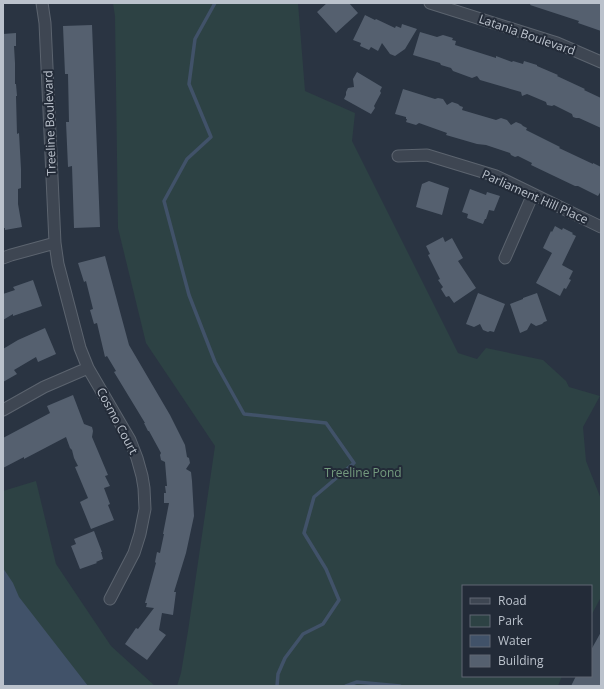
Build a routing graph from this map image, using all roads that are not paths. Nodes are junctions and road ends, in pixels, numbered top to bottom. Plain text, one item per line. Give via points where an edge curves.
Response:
1 (42, 3) edge
2 (430, 3) edge
3 (601, 62) edge
4 (398, 156) dead end
5 (533, 194) junction
6 (601, 227) edge
7 (55, 243) junction
8 (3, 258) edge
9 (504, 258) dead end
10 (88, 368) junction
11 (3, 410) edge
12 (110, 599) dead end

1 - 7 street, Treeline Boulevard via 46,30
2 - 3 street, Latania Boulevard via 557,43
4 - 5 street, Parliament Hill Place via 427,155 496,176
5 - 6 street, Parliament Hill Place
5 - 9 street
7 - 8 street
7 - 10 street, Cosmo Court via 80,348
10 - 11 street via 44,387
10 - 12 street, Cosmo Court via 130,440 144,488 145,509 140,534 134,553

